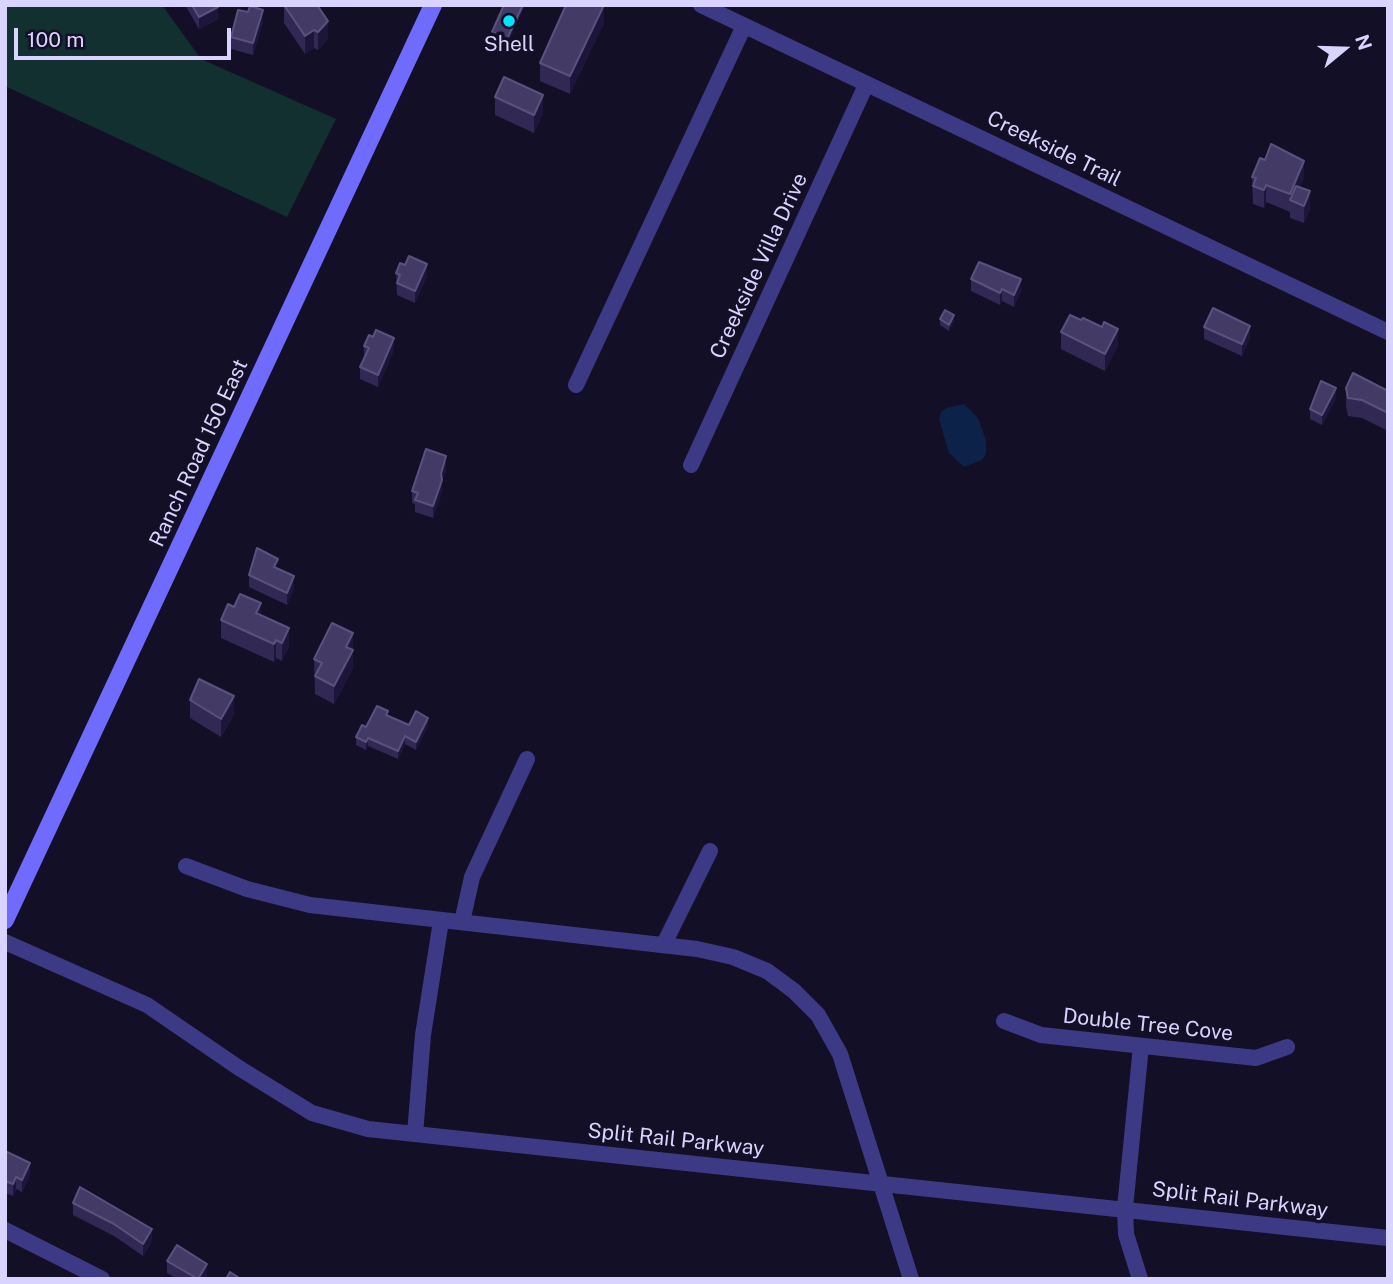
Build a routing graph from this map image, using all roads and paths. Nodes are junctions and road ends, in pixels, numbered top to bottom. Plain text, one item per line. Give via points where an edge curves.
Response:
1 (433, 5) edge
2 (707, 7) edge
3 (744, 26) junction
4 (866, 85) junction
5 (1388, 332) edge
6 (576, 385) dead end
7 (691, 465) dead end
8 (527, 760) dead end
9 (710, 851) dead end
10 (186, 866) dead end
11 (5, 920) edge
12 (441, 921) junction
13 (462, 922) junction
14 (5, 942) edge
15 (664, 944) junction
16 (1004, 1021) dead end
17 (1142, 1046) junction
18 (1287, 1047) dead end
19 (415, 1133) junction
20 (881, 1184) junction
21 (1125, 1208) junction
22 (6, 1233) edge
23 (1388, 1238) edge
24 (103, 1279) edge
25 (911, 1279) edge
26 (1140, 1279) edge

1 - 11 main road, Ranch Road 150 East
2 - 3 street, Creekside Trail
3 - 4 street, Creekside Trail
3 - 6 street
4 - 5 street, Creekside Trail
4 - 7 street, Creekside Villa Drive
8 - 13 street via 472,877
9 - 15 street
10 - 12 street via 276,897
12 - 13 street
12 - 19 street via 423,1035
13 - 15 street
14 - 19 street, Split Rail Parkway via 147,1005 312,1113 368,1129
15 - 20 street via 733,957 766,971 818,1015 840,1054
16 - 17 street, Double Tree Cove via 1041,1035
17 - 18 street, Double Tree Cove via 1256,1058
17 - 21 street
19 - 20 street, Split Rail Parkway
20 - 21 street, Split Rail Parkway
20 - 25 street
21 - 23 street, Split Rail Parkway
21 - 26 street via 1126,1234
22 - 24 street

